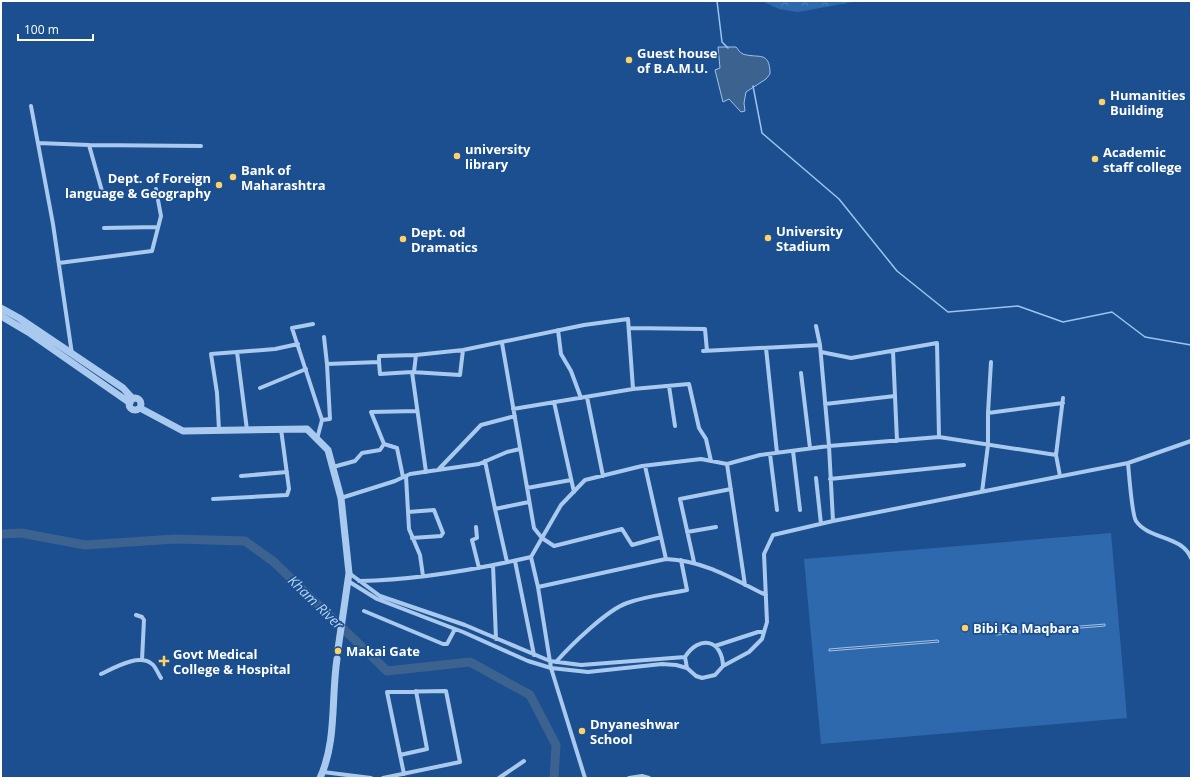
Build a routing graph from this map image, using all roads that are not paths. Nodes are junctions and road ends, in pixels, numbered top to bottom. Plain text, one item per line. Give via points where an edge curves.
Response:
1 (31, 106) dead end
2 (38, 143) junction
3 (89, 145) junction
4 (201, 146) dead end
5 (156, 189) dead end
6 (102, 191) dead end
7 (158, 227) junction
8 (104, 228) dead end
9 (59, 263) junction
10 (1, 308) edge
11 (1, 316) edge
12 (313, 324) dead end
13 (816, 326) dead end
14 (629, 328) junction
15 (558, 330) junction
16 (324, 337) dead end
17 (502, 343) junction
18 (298, 344) junction
19 (820, 345) junction
20 (766, 348) junction
21 (462, 350) junction
22 (893, 351) junction
23 (237, 352) junction
24 (821, 352) junction
25 (416, 355) junction
26 (71, 357) junction
27 (379, 362) junction
28 (991, 362) dead end
29 (327, 364) junction
30 (306, 369) junction
31 (413, 372) junction
32 (801, 373) dead end
33 (669, 386) junction
34 (260, 388) dead end
35 (633, 389) junction
36 (895, 396) junction
37 (587, 397) junction
38 (580, 398) junction
39 (1063, 398) dead end
40 (554, 402) junction
41 (1063, 403) junction
42 (825, 404) junction
43 (513, 409) junction
44 (417, 411) junction
45 (988, 413) junction
46 (515, 416) junction
47 (322, 420) junction
48 (675, 426) dead end
49 (281, 429) junction
50 (219, 430) junction
51 (247, 430) junction
52 (939, 437) junction
53 (317, 439) junction
54 (897, 441) junction
55 (1191, 441) edge
56 (384, 444) junction
57 (988, 445) junction
58 (829, 446) junction
59 (810, 448) junction
60 (520, 449) junction
61 (793, 451) junction
62 (777, 453) junction
63 (770, 454) junction
64 (1056, 455) junction
65 (485, 461) junction
66 (711, 461) junction
67 (1128, 463) junction
68 (727, 464) junction
69 (964, 465) dead end
70 (645, 466) junction
71 (333, 467) junction
72 (438, 470) junction
73 (287, 472) junction
74 (426, 472) junction
75 (241, 476) dead end
76 (405, 476) junction
77 (603, 476) junction
78 (1060, 476) junction
79 (816, 478) dead end
80 (830, 479) junction
81 (571, 480) junction
82 (527, 488) junction
83 (731, 489) junction
84 (574, 492) junction
85 (982, 492) junction
86 (341, 498) junction
87 (213, 499) dead end
88 (529, 502) junction
89 (495, 509) junction
90 (776, 510) dead end
91 (800, 510) dead end
92 (408, 512) junction
93 (833, 521) junction
94 (821, 524) junction
95 (476, 527) dead end
96 (716, 527) dead end
97 (687, 532) junction
98 (661, 537) junction
99 (412, 538) junction
100 (542, 538) junction
101 (531, 557) junction
102 (1191, 558) edge
103 (666, 559) junction
104 (515, 560) junction
105 (681, 560) junction
106 (507, 562) junction
107 (694, 562) junction
108 (493, 565) junction
109 (479, 568) junction
110 (349, 573) junction
111 (422, 576) junction
112 (348, 581) junction
113 (359, 581) junction
114 (745, 585) junction
115 (538, 587) junction
116 (766, 594) junction
117 (364, 611) dead end
118 (136, 615) dead end
119 (455, 629) junction
120 (764, 632) junction
121 (496, 639) junction
122 (338, 645) dead end
123 (715, 646) junction
124 (534, 655) junction
125 (685, 657) junction
126 (337, 659) dead end
127 (142, 660) junction
128 (550, 661) junction
129 (556, 662) junction
130 (723, 666) junction
131 (551, 668) junction
132 (686, 668) junction
133 (101, 674) dead end
134 (161, 678) dead end
135 (416, 691) junction
136 (400, 755) junction
137 (524, 761) dead end
138 (404, 774) junction
139 (321, 775) edge
140 (363, 778) edge
141 (371, 778) edge
142 (383, 778) edge
143 (499, 778) edge
144 (585, 778) edge
145 (629, 778) edge
146 (649, 778) edge

1 - 2 street
2 - 3 street
2 - 9 street
3 - 4 street
3 - 6 street
5 - 7 street via 161,216
7 - 8 street
7 - 9 street via 152,251
9 - 26 street
10 - 26 street via 19,318
11 - 26 street
12 - 18 street via 292,328
13 - 19 street
14 - 15 street via 628,319
14 - 20 street via 705,330 705,351
14 - 35 street
15 - 17 street
15 - 38 street via 561,354 571,371
16 - 29 street
17 - 21 street
17 - 43 street
18 - 23 street
18 - 30 street
19 - 20 street
19 - 24 street
20 - 62 street
21 - 25 street
21 - 31 street via 460,375
22 - 24 street via 851,358
22 - 36 street
22 - 52 street via 937,343
23 - 50 street via 211,354
23 - 51 street
24 - 42 street
25 - 27 street via 379,356
25 - 31 street
26 - 50 street via 123,388 131,401 141,401 140,408 183,431
27 - 29 street
27 - 31 street via 380,374
28 - 45 street
29 - 47 street via 330,418
30 - 34 street
30 - 47 street
31 - 44 street
32 - 59 street
33 - 35 street
33 - 48 street
33 - 66 street via 689,384 699,428 706,438
35 - 37 street
36 - 42 street
36 - 54 street
37 - 38 street
37 - 77 street
38 - 40 street
39 - 41 street
40 - 43 street
40 - 81 street
41 - 45 street
41 - 64 street
42 - 58 street
43 - 46 street
44 - 56 street via 371,412
44 - 74 street
45 - 57 street
46 - 60 street
46 - 72 street via 481,425
47 - 53 street
49 - 51 street
49 - 53 street via 307,429
49 - 73 street
50 - 51 street
52 - 54 street
52 - 57 street
53 - 71 street via 328,450
54 - 58 street
55 - 67 street
56 - 71 street via 380,450 362,453 355,461
56 - 76 street via 398,448
57 - 64 street
57 - 85 street
58 - 59 street
58 - 80 street
59 - 61 street
60 - 65 street
60 - 82 street
61 - 62 street
61 - 91 street
62 - 63 street
63 - 68 street
63 - 90 street
64 - 78 street
65 - 72 street
65 - 89 street
66 - 68 street
66 - 70 street via 701,459
67 - 78 street
67 - 102 street via 1135,520 1143,528 1179,544
68 - 83 street
69 - 80 street
70 - 77 street
70 - 98 street
71 - 86 street
72 - 74 street
73 - 75 street
73 - 87 street via 289,492 285,496
74 - 76 street
76 - 86 street
76 - 92 street
77 - 84 street via 585,480
78 - 85 street
79 - 94 street
80 - 93 street
81 - 82 street
81 - 84 street
82 - 88 street
83 - 97 street via 680,499
83 - 114 street
84 - 100 street via 561,505
85 - 93 street
86 - 110 street
88 - 89 street
88 - 100 street via 534,528
89 - 106 street
92 - 99 street
92 - 99 street via 434,510 443,533 441,536
93 - 94 street
94 - 116 street via 773,535 764,554
95 - 109 street via 477,538 472,540
96 - 97 street
97 - 107 street
98 - 100 street via 632,545 622,529 554,546
98 - 103 street
99 - 111 street via 420,555
100 - 101 street
101 - 104 street
101 - 115 street
103 - 105 street
103 - 115 street
104 - 106 street
104 - 124 street
105 - 107 street
105 - 129 street via 687,590 626,603 588,630
106 - 108 street
107 - 114 street via 706,565
108 - 109 street
108 - 121 street
109 - 111 street
110 - 112 street
110 - 113 street
111 - 113 street
112 - 119 street via 377,599
112 - 122 street
113 - 121 street via 380,596 465,625
114 - 116 street
115 - 128 street
116 - 120 street via 767,622
117 - 119 street via 443,644 447,644
118 - 127 street via 144,620
119 - 131 street via 528,661
120 - 123 street
120 - 130 street via 762,639 750,652
121 - 124 street
123 - 125 street via 706,642 699,643
123 - 130 street via 721,654
124 - 128 street
125 - 129 street via 581,665
125 - 132 street
126 - 139 street via 333,720 326,764
127 - 133 street via 127,663
127 - 134 street via 153,665
128 - 129 street
128 - 131 street
130 - 132 street via 714,675 702,678
131 - 132 street via 588,672 662,664
131 - 144 street
135 - 136 street via 427,749
135 - 136 street via 387,692
135 - 138 street via 446,691 460,762
136 - 138 street
137 - 143 street
138 - 142 street
139 - 140 street
140 - 141 street
145 - 146 street

